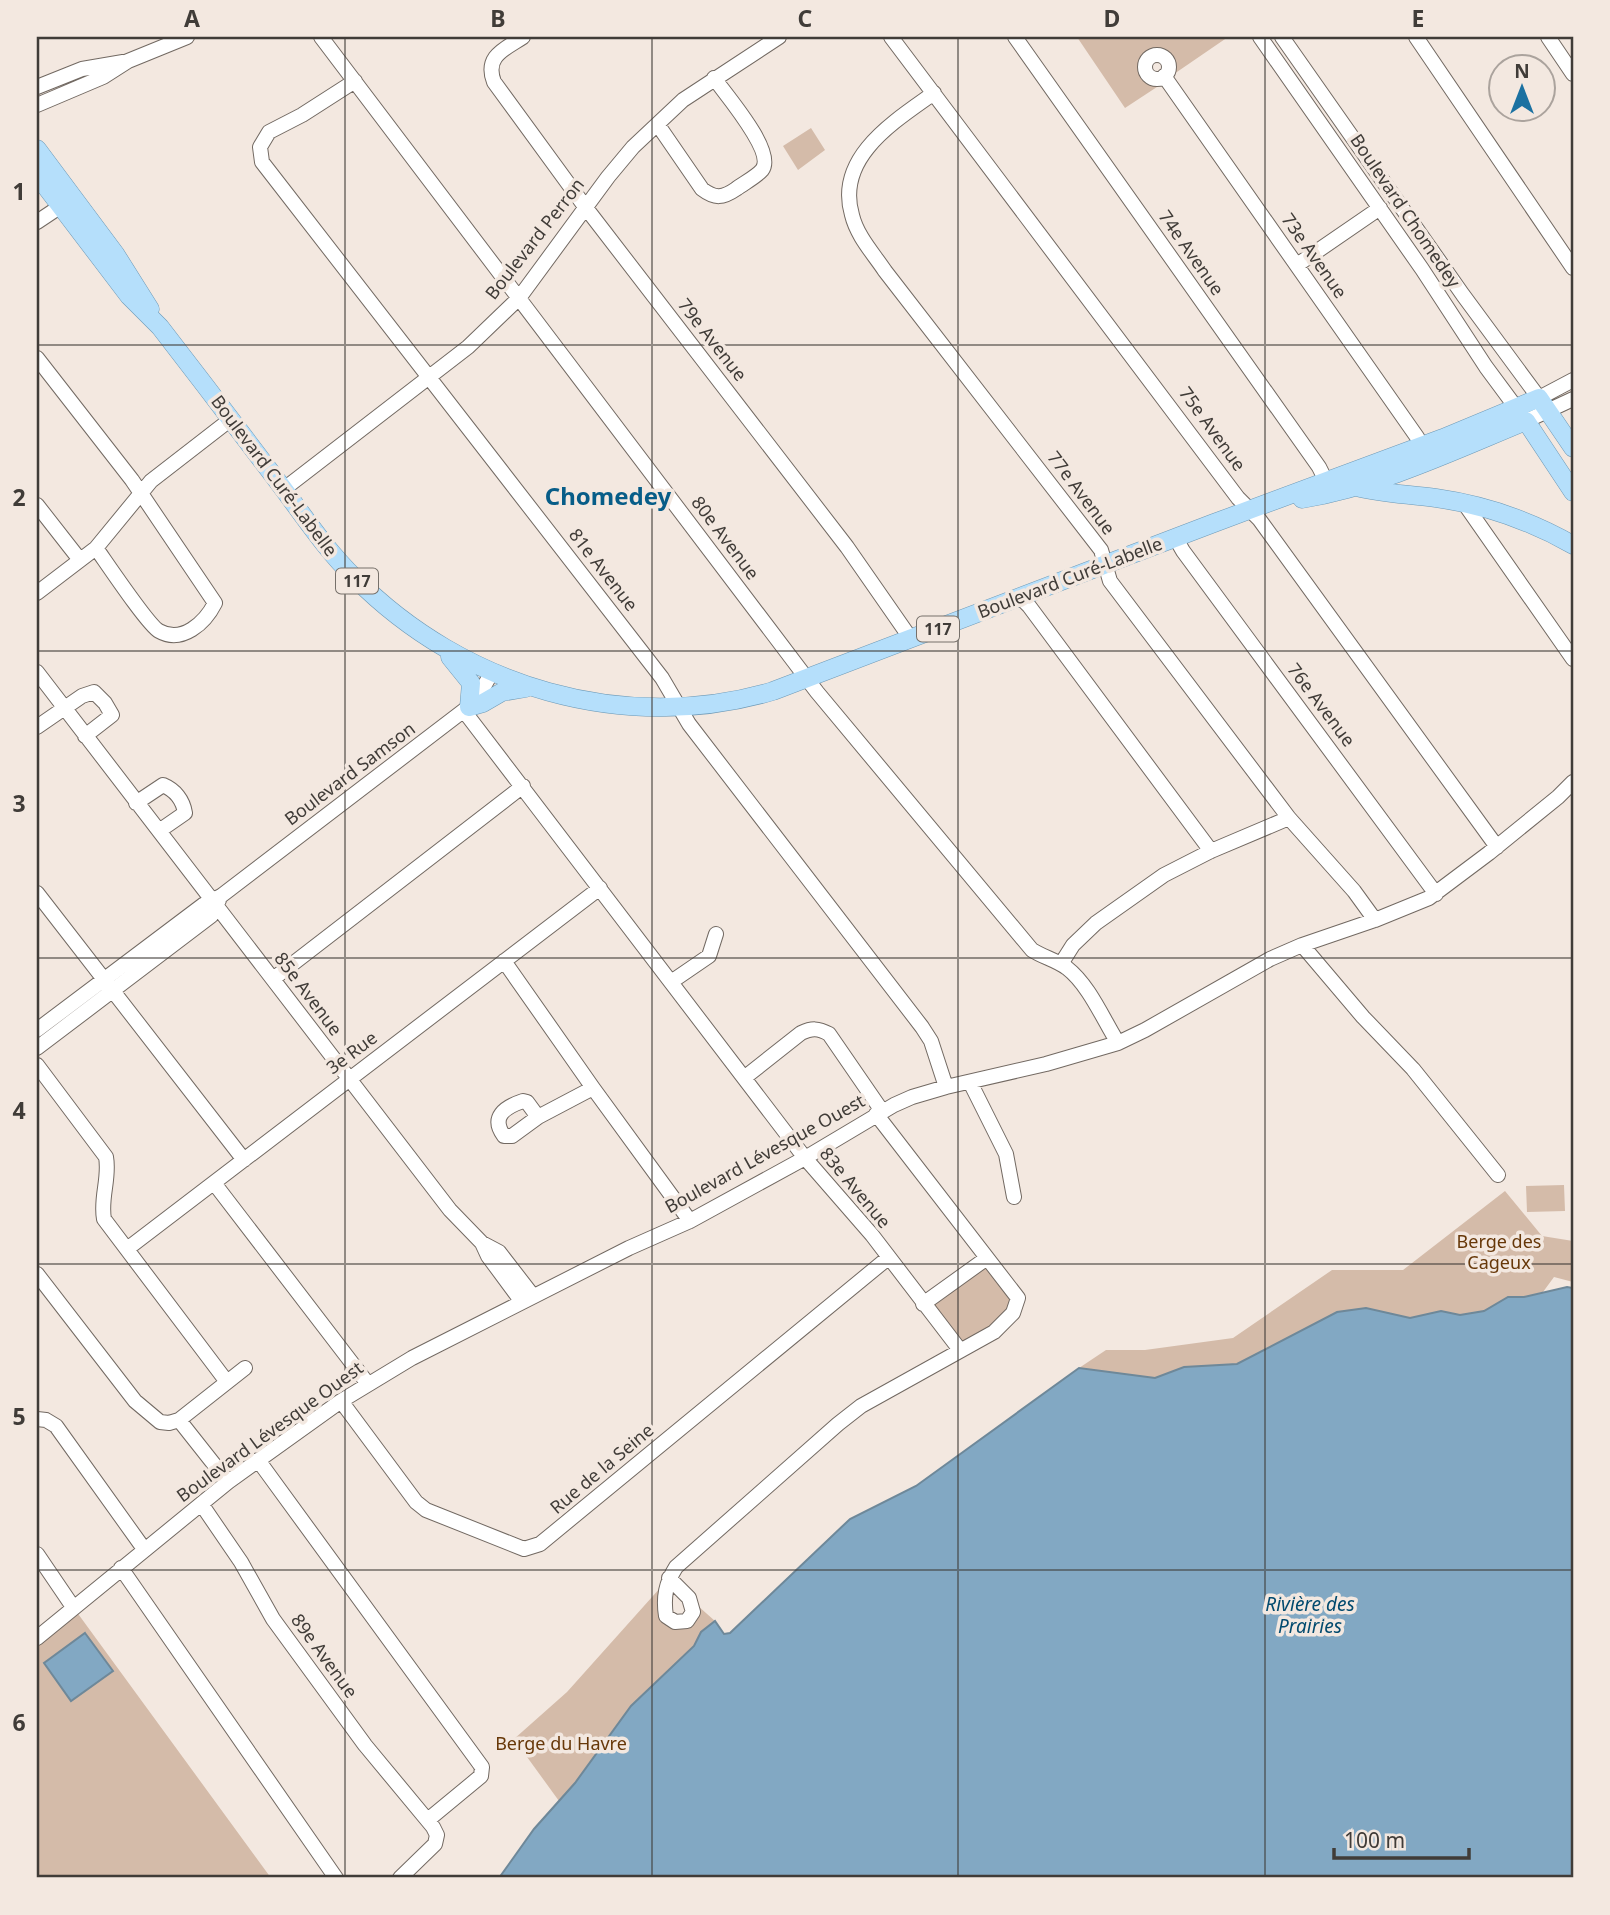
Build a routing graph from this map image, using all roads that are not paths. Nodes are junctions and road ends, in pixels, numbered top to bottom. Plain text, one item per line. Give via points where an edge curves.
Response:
1 (321, 37) edge
2 (523, 37) edge
3 (779, 37) edge
4 (891, 37) edge
5 (1014, 37) edge
6 (1260, 37) edge
7 (1282, 37) edge
8 (1416, 37) edge
9 (1548, 37) edge
10 (181, 38) edge
11 (128, 61) junction
12 (1573, 74) edge
13 (1164, 76) dead end
14 (713, 78) junction
15 (355, 81) junction
16 (37, 87) edge
17 (934, 93) junction
18 (37, 106) edge
19 (657, 125) junction
20 (37, 149) edge
21 (37, 175) edge
22 (61, 206) junction
23 (586, 208) junction
24 (1380, 208) junction
25 (37, 222) edge
26 (1297, 265) junction
27 (1573, 268) edge
28 (519, 298) junction
29 (160, 327) junction
30 (37, 358) edge
31 (429, 377) junction
32 (1573, 380) edge
33 (1573, 399) edge
34 (1544, 405) junction
35 (1521, 415) junction
36 (231, 419) junction
37 (1573, 448) edge
38 (1425, 454) junction
39 (1329, 487) junction
40 (1357, 487) junction
41 (284, 489) junction
42 (1573, 492) edge
43 (140, 493) junction
44 (1464, 503) junction
45 (37, 505) edge
46 (1258, 507) junction
47 (1502, 513) junction
48 (1175, 537) junction
49 (1489, 538) junction
50 (1573, 545) edge
51 (96, 548) junction
52 (80, 560) junction
53 (1105, 564) junction
54 (37, 593) edge
55 (1020, 597) junction
56 (911, 639) junction
57 (441, 646) junction
58 (1573, 659) edge
59 (37, 672) edge
60 (492, 672) junction
61 (807, 680) junction
62 (530, 687) junction
63 (680, 707) junction
64 (467, 709) junction
65 (65, 710) junction
66 (37, 727) edge
67 (85, 736) junction
68 (1573, 782) edge
69 (523, 786) junction
70 (1573, 789) edge
71 (1558, 797) junction
72 (136, 803) junction
73 (1289, 818) junction
74 (159, 831) junction
75 (1497, 847) junction
76 (1211, 851) junction
77 (600, 888) junction
78 (37, 893) edge
79 (1436, 894) junction
80 (216, 901) junction
81 (1375, 920) junction
82 (716, 934) dead end
83 (1301, 945) junction
84 (504, 961) junction
85 (1060, 964) junction
86 (272, 979) junction
87 (671, 982) junction
88 (108, 986) junction
89 (37, 1030) edge
90 (1118, 1043) junction
91 (37, 1048) edge
92 (37, 1065) edge
93 (744, 1078) junction
94 (348, 1080) junction
95 (970, 1082) junction
96 (946, 1087) junction
97 (593, 1088) junction
98 (879, 1112) junction
99 (538, 1117) dead end
100 (805, 1158) junction
101 (244, 1160) junction
102 (1498, 1175) dead end
103 (214, 1184) junction
104 (1014, 1197) dead end
105 (690, 1221) junction
106 (127, 1249) junction
107 (888, 1258) junction
108 (987, 1258) junction
109 (37, 1274) edge
110 (528, 1299) junction
111 (923, 1304) junction
112 (960, 1350) junction
113 (245, 1368) dead end
114 (227, 1382) junction
115 (368, 1384) junction
116 (341, 1401) junction
117 (37, 1419) edge
118 (179, 1420) junction
119 (258, 1460) junction
120 (228, 1482) junction
121 (202, 1505) junction
122 (144, 1549) junction
123 (37, 1555) edge
124 (121, 1567) junction
125 (669, 1578) dead end
126 (73, 1607) junction
127 (37, 1638) edge
128 (429, 1819) junction
129 (336, 1878) edge
130 (400, 1878) edge

1 - 15 street, 80e Avenue
2 - 23 street, 79e Avenue via 498,53 490,72
3 - 14 street, Boulevard Perron
4 - 17 street, 75e Avenue
5 - 39 street, 74e Avenue
6 - 24 street, Boulevard Chomedey
7 - 34 street, Boulevard Chomedey
8 - 27 street
9 - 12 street
10 - 11 street
11 - 16 street via 82,69
11 - 18 street
13 - 26 street, 73e Avenue
14 - 19 street, Boulevard Perron
14 - 19 street via 762,146 766,161 762,170 726,196 709,194
15 - 28 street, 80e Avenue
15 - 31 street, 81e Avenue via 269,132 260,147 262,162
17 - 46 street, 75e Avenue via 1238,498
17 - 53 street, 77e Avenue via 864,152 849,194 851,214 885,271 1097,545
19 - 23 street, Boulevard Perron via 625,157
20 - 29 main road, Boulevard Curé-Labelle / 117 via 139,289
21 - 22 main road, Boulevard Curé-Labelle / 117
22 - 25 street
22 - 29 main road, Boulevard Curé-Labelle / 117 via 129,296
23 - 28 street, Boulevard Perron
23 - 56 street, 79e Avenue via 847,547
24 - 26 street
24 - 35 street, Boulevard Chomedey
26 - 38 street, 73e Avenue
28 - 31 street, Boulevard Perron
28 - 61 street, 80e Avenue
29 - 36 main road, Boulevard Curé-Labelle / 117
30 - 43 street
31 - 41 street, Boulevard Perron
31 - 63 street, 81e Avenue
32 - 34 street
33 - 34 street
34 - 35 main road, Boulevard Curé-Labelle / 117
34 - 37 main road
35 - 38 main road, Boulevard Curé-Labelle / 117
35 - 42 main road
36 - 41 main road, Boulevard Curé-Labelle / 117
36 - 43 street
38 - 39 main road, Boulevard Curé-Labelle / 117
38 - 40 main road, Boulevard Curé-Labelle
39 - 40 main road, Boulevard Curé-Labelle / 117
39 - 46 main road, Boulevard Curé-Labelle / 117
40 - 44 main road
41 - 57 main road, Boulevard Curé-Labelle / 117 via 361,585
43 - 51 street
43 - 51 street via 215,603 209,613 183,635 156,630
44 - 47 main road
44 - 49 street
45 - 52 street
46 - 48 main road, Boulevard Curé-Labelle / 117
46 - 75 street, 75e Avenue
47 - 49 street
47 - 50 main road
48 - 53 main road, Boulevard Curé-Labelle / 117
48 - 79 street, 76e Avenue
49 - 58 street
51 - 52 street
52 - 54 street
53 - 55 main road, Boulevard Curé-Labelle / 117
53 - 73 street, 77e Avenue via 1110,581
55 - 56 main road, Boulevard Curé-Labelle / 117
55 - 76 street
56 - 61 main road, Boulevard Curé-Labelle / 117
57 - 60 main road, Boulevard Curé-Labelle / 117
57 - 64 main road via 470,681
59 - 65 street, 85e Avenue
60 - 62 main road, Boulevard Curé-Labelle / 117
60 - 64 street, Boulevard Samson
61 - 63 main road, Boulevard Curé-Labelle / 117 via 748,698
61 - 85 street, 80e Avenue via 1032,950
62 - 63 main road, Boulevard Curé-Labelle / 117 via 598,704
62 - 64 main road via 502,692
63 - 96 street, 81e Avenue via 922,1027
64 - 69 street, 83e Avenue
64 - 80 street, Boulevard Samson
65 - 66 street
65 - 67 street, 85e Avenue
65 - 67 street via 94,692 105,704 112,715
67 - 72 street, 85e Avenue
68 - 71 street, Boulevard Lévesque Ouest
69 - 77 street, 83e Avenue
69 - 86 street
70 - 71 street, Boulevard Lévesque Ouest
71 - 75 street, Boulevard Lévesque Ouest
72 - 74 street, 85e Avenue
72 - 74 street via 163,785 172,789 185,813
73 - 76 street
73 - 81 street, 77e Avenue
74 - 80 street, 85e Avenue
75 - 79 street, Boulevard Lévesque Ouest
76 - 85 street via 1164,876 1096,923
77 - 84 street, 3e Rue
77 - 87 street, 83e Avenue
78 - 88 street
79 - 81 street, Boulevard Lévesque Ouest
80 - 86 street, 85e Avenue
80 - 88 street, Boulevard Samson via 211,916
81 - 83 street, Boulevard Lévesque Ouest
82 - 87 street via 709,956
83 - 90 street, Boulevard Lévesque Ouest
83 - 102 street via 1413,1069
84 - 94 street, 3e Rue
84 - 97 street
85 - 90 street, 80e Avenue via 1078,978
86 - 94 street, 85e Avenue
87 - 93 street, 83e Avenue
88 - 89 street, Boulevard Samson
88 - 91 street, Boulevard Samson
88 - 101 street
90 - 95 street, Boulevard Lévesque Ouest
92 - 106 street via 106,1157 103,1219
93 - 98 street via 801,1033 819,1028 829,1034
93 - 100 street, 83e Avenue
94 - 101 street, 3e Rue
94 - 110 street, 85e Avenue via 450,1210 482,1243 499,1252
95 - 96 street, Boulevard Lévesque Ouest
95 - 104 street via 1006,1154
96 - 98 street, Boulevard Lévesque Ouest
97 - 99 street
97 - 105 street
98 - 100 street, Boulevard Lévesque Ouest
98 - 108 street
100 - 105 street, Boulevard Lévesque Ouest
100 - 107 street, 83e Avenue
101 - 103 street, 3e Rue
103 - 106 street, 3e Rue
103 - 115 street
105 - 110 street, Boulevard Lévesque Ouest
106 - 114 street
107 - 111 street, 83e Avenue
107 - 116 street, Rue de la Seine via 540,1545 524,1549 426,1510
108 - 111 street
108 - 112 street via 1018,1298 1013,1313 994,1332
109 - 118 street via 135,1401 160,1422
110 - 115 street, Boulevard Lévesque Ouest
111 - 112 street, 83e Avenue
112 - 125 street via 838,1424
113 - 114 street
114 - 118 street
115 - 116 street, Boulevard Lévesque Ouest
116 - 119 street, Boulevard Lévesque Ouest
117 - 122 street via 56,1426
118 - 120 street
119 - 120 street, Boulevard Lévesque Ouest
119 - 128 street via 482,1767 481,1776
120 - 121 street, Boulevard Lévesque Ouest
121 - 122 street, Boulevard Lévesque Ouest
121 - 128 street, 89e Avenue via 273,1619 365,1745
122 - 124 street, Boulevard Lévesque Ouest
123 - 126 street
124 - 126 street, Boulevard Lévesque Ouest
124 - 129 street
126 - 127 street, Boulevard Lévesque Ouest
128 - 130 street via 437,1835 435,1844

